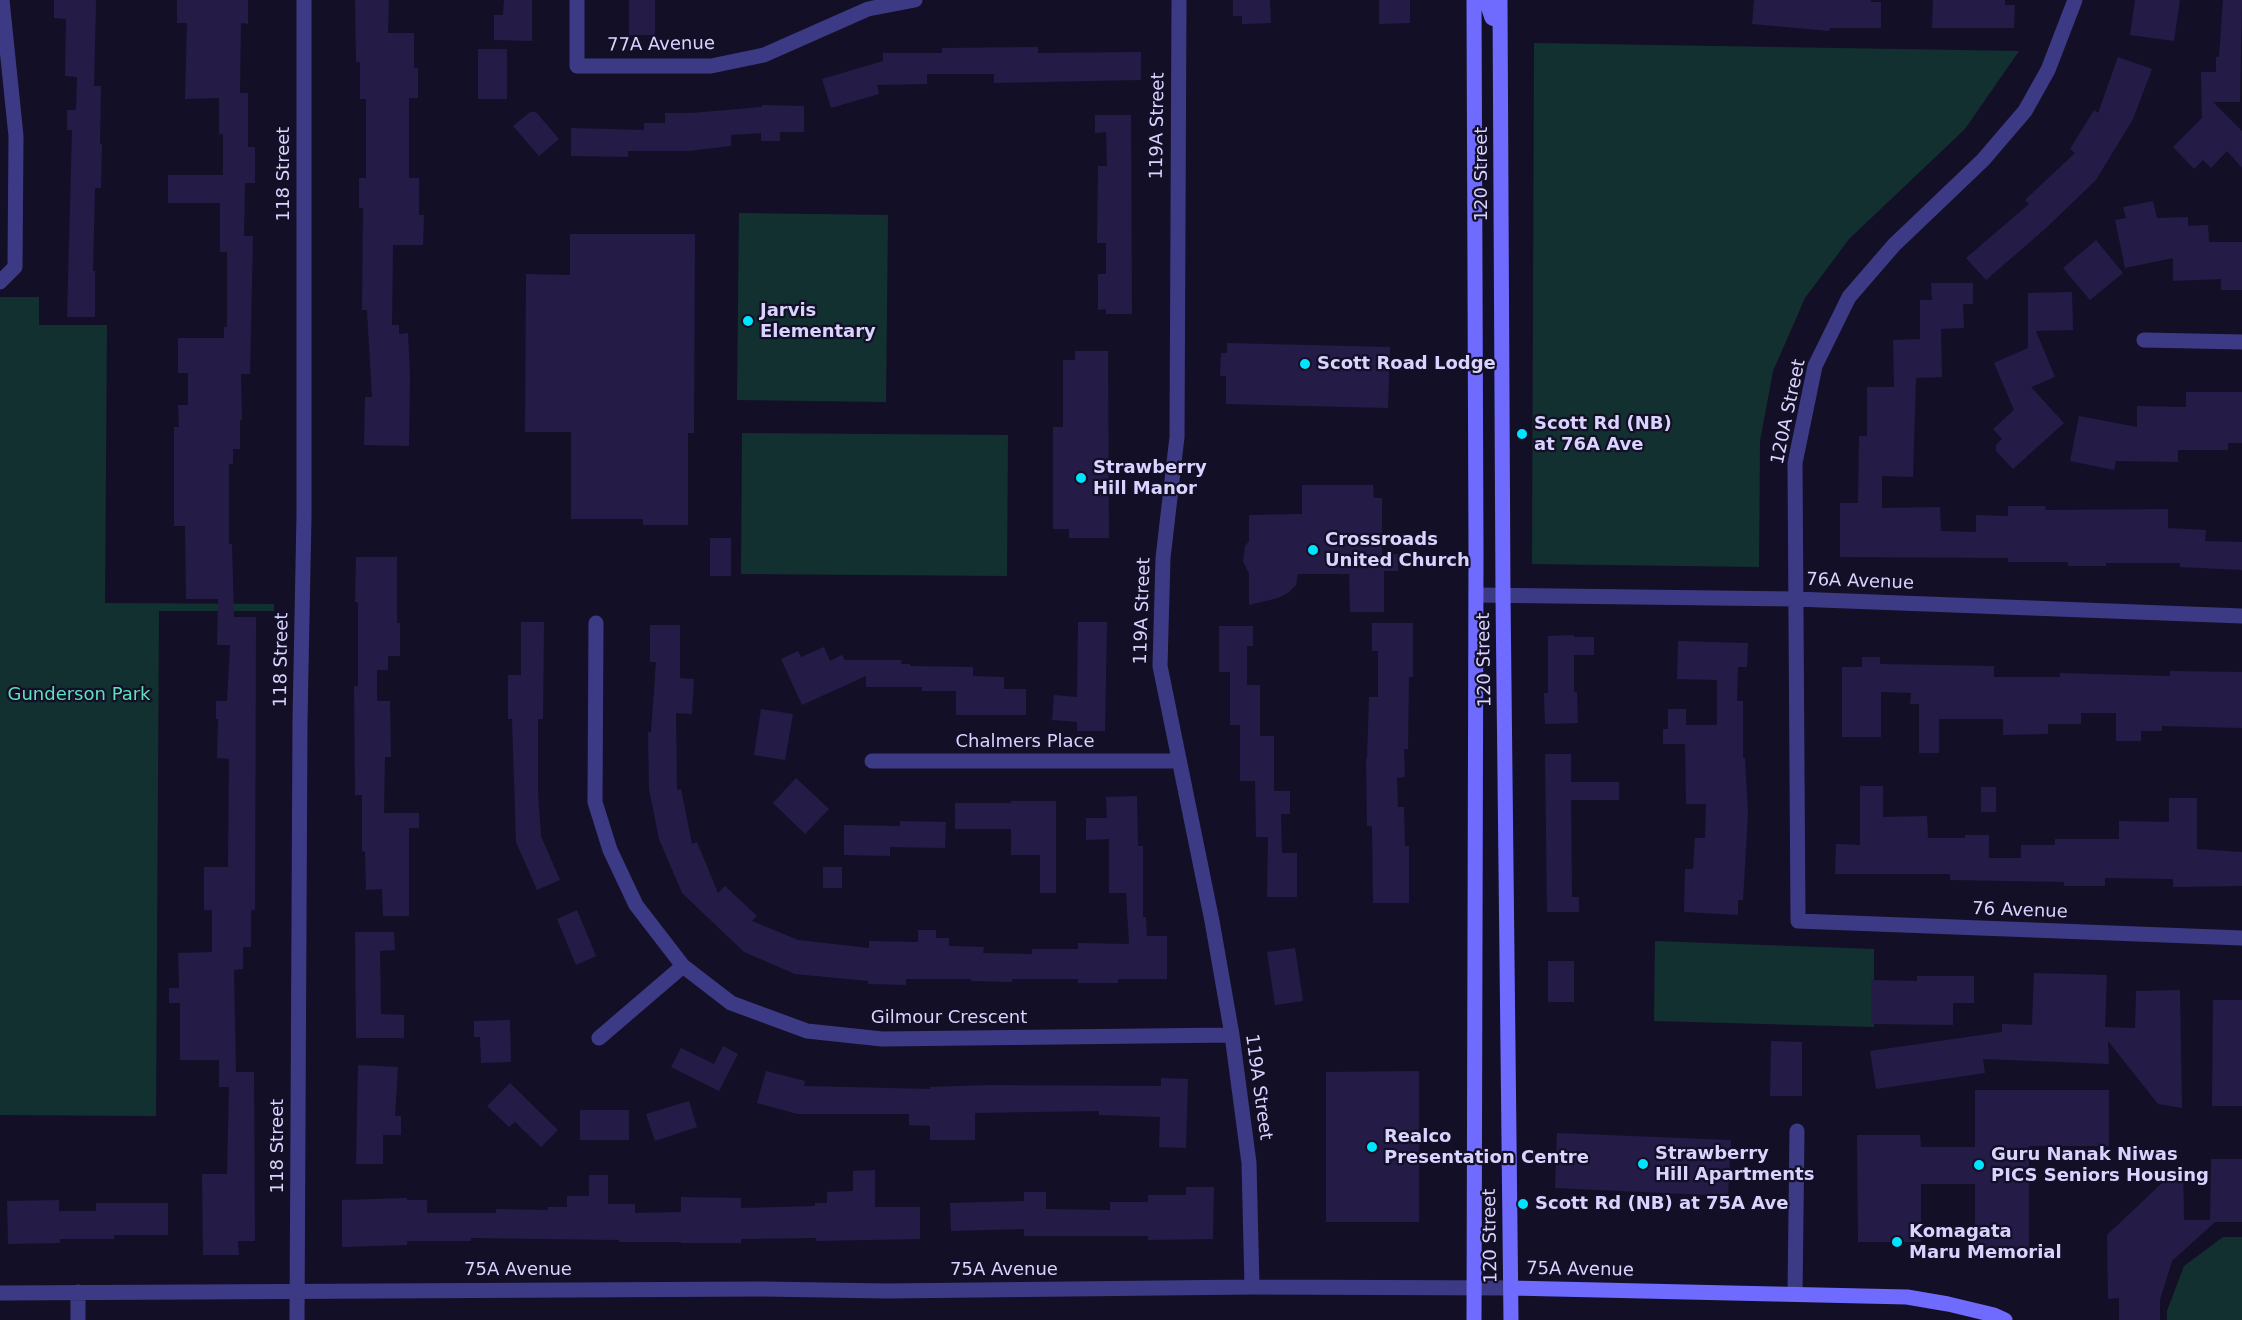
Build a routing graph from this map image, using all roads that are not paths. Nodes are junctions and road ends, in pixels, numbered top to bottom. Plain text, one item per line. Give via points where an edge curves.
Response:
1 (2, 0) edge
2 (304, 0) edge
3 (578, 0) edge
4 (915, 0) edge
5 (1179, 0) edge
6 (1474, 0) edge
7 (1488, 0) edge
8 (1500, 0) edge
9 (2075, 0) edge
10 (1500, 21) junction
11 (0, 282) edge
12 (2145, 340) dead end
13 (2242, 342) edge
14 (1476, 595) junction
15 (1503, 595) junction
16 (1795, 599) junction
17 (2242, 616) edge
18 (596, 623) dead end
19 (872, 761) dead end
20 (1179, 761) junction
21 (1798, 921) joint
22 (2242, 939) edge
23 (683, 966) junction
24 (1232, 1035) junction
25 (599, 1038) dead end
26 (1797, 1131) dead end
27 (1252, 1287) junction
28 (1474, 1288) junction
29 (1511, 1288) junction
30 (297, 1291) junction
31 (78, 1292) junction
32 (0, 1293) edge
33 (1795, 1294) junction
34 (78, 1320) edge
35 (297, 1320) edge
36 (1474, 1320) edge
37 (1512, 1320) edge
38 (2005, 1320) edge

1 - 11 street via 16,136 15,267
2 - 30 street, 118 Street
3 - 4 street, 77A Avenue via 577,66 711,66 764,55 868,9
5 - 20 street, 119A Street via 1177,437 1163,558 1160,666
6 - 14 main road, 120 Street
7 - 10 main road via 1492,18
8 - 10 main road, 120 Street
9 - 16 street, 120A Street via 2048,70 2025,111 1983,160 1894,245 1849,297 1815,366 1795,463
10 - 15 main road, 120 Street
12 - 13 street
14 - 15 street, 76A Avenue
14 - 28 main road, 120 Street
15 - 16 street, 76A Avenue
15 - 29 main road, 120 Street
16 - 17 street, 76A Avenue
16 - 21 street, 120A Street
18 - 23 street, Gilmour Crescent via 595,802 610,850 636,905
19 - 20 street, Chalmers Place
20 - 24 street, 119A Street
21 - 22 street, 76 Avenue
23 - 24 street, Gilmour Crescent via 731,1003 807,1031 882,1039
23 - 25 street
24 - 27 street, 119A Street via 1249,1163
26 - 33 street
27 - 28 street, 75A Avenue
27 - 30 street, 75A Avenue
28 - 29 street, 75A Avenue
28 - 36 main road, 120 Street
29 - 33 main road, 75A Avenue
29 - 37 main road, 120 Street
30 - 31 street, 75A Avenue
30 - 35 street, 118 Street
31 - 32 street, 75A Avenue
31 - 34 street
33 - 38 main road, 75A Avenue via 1907,1298 1948,1304

